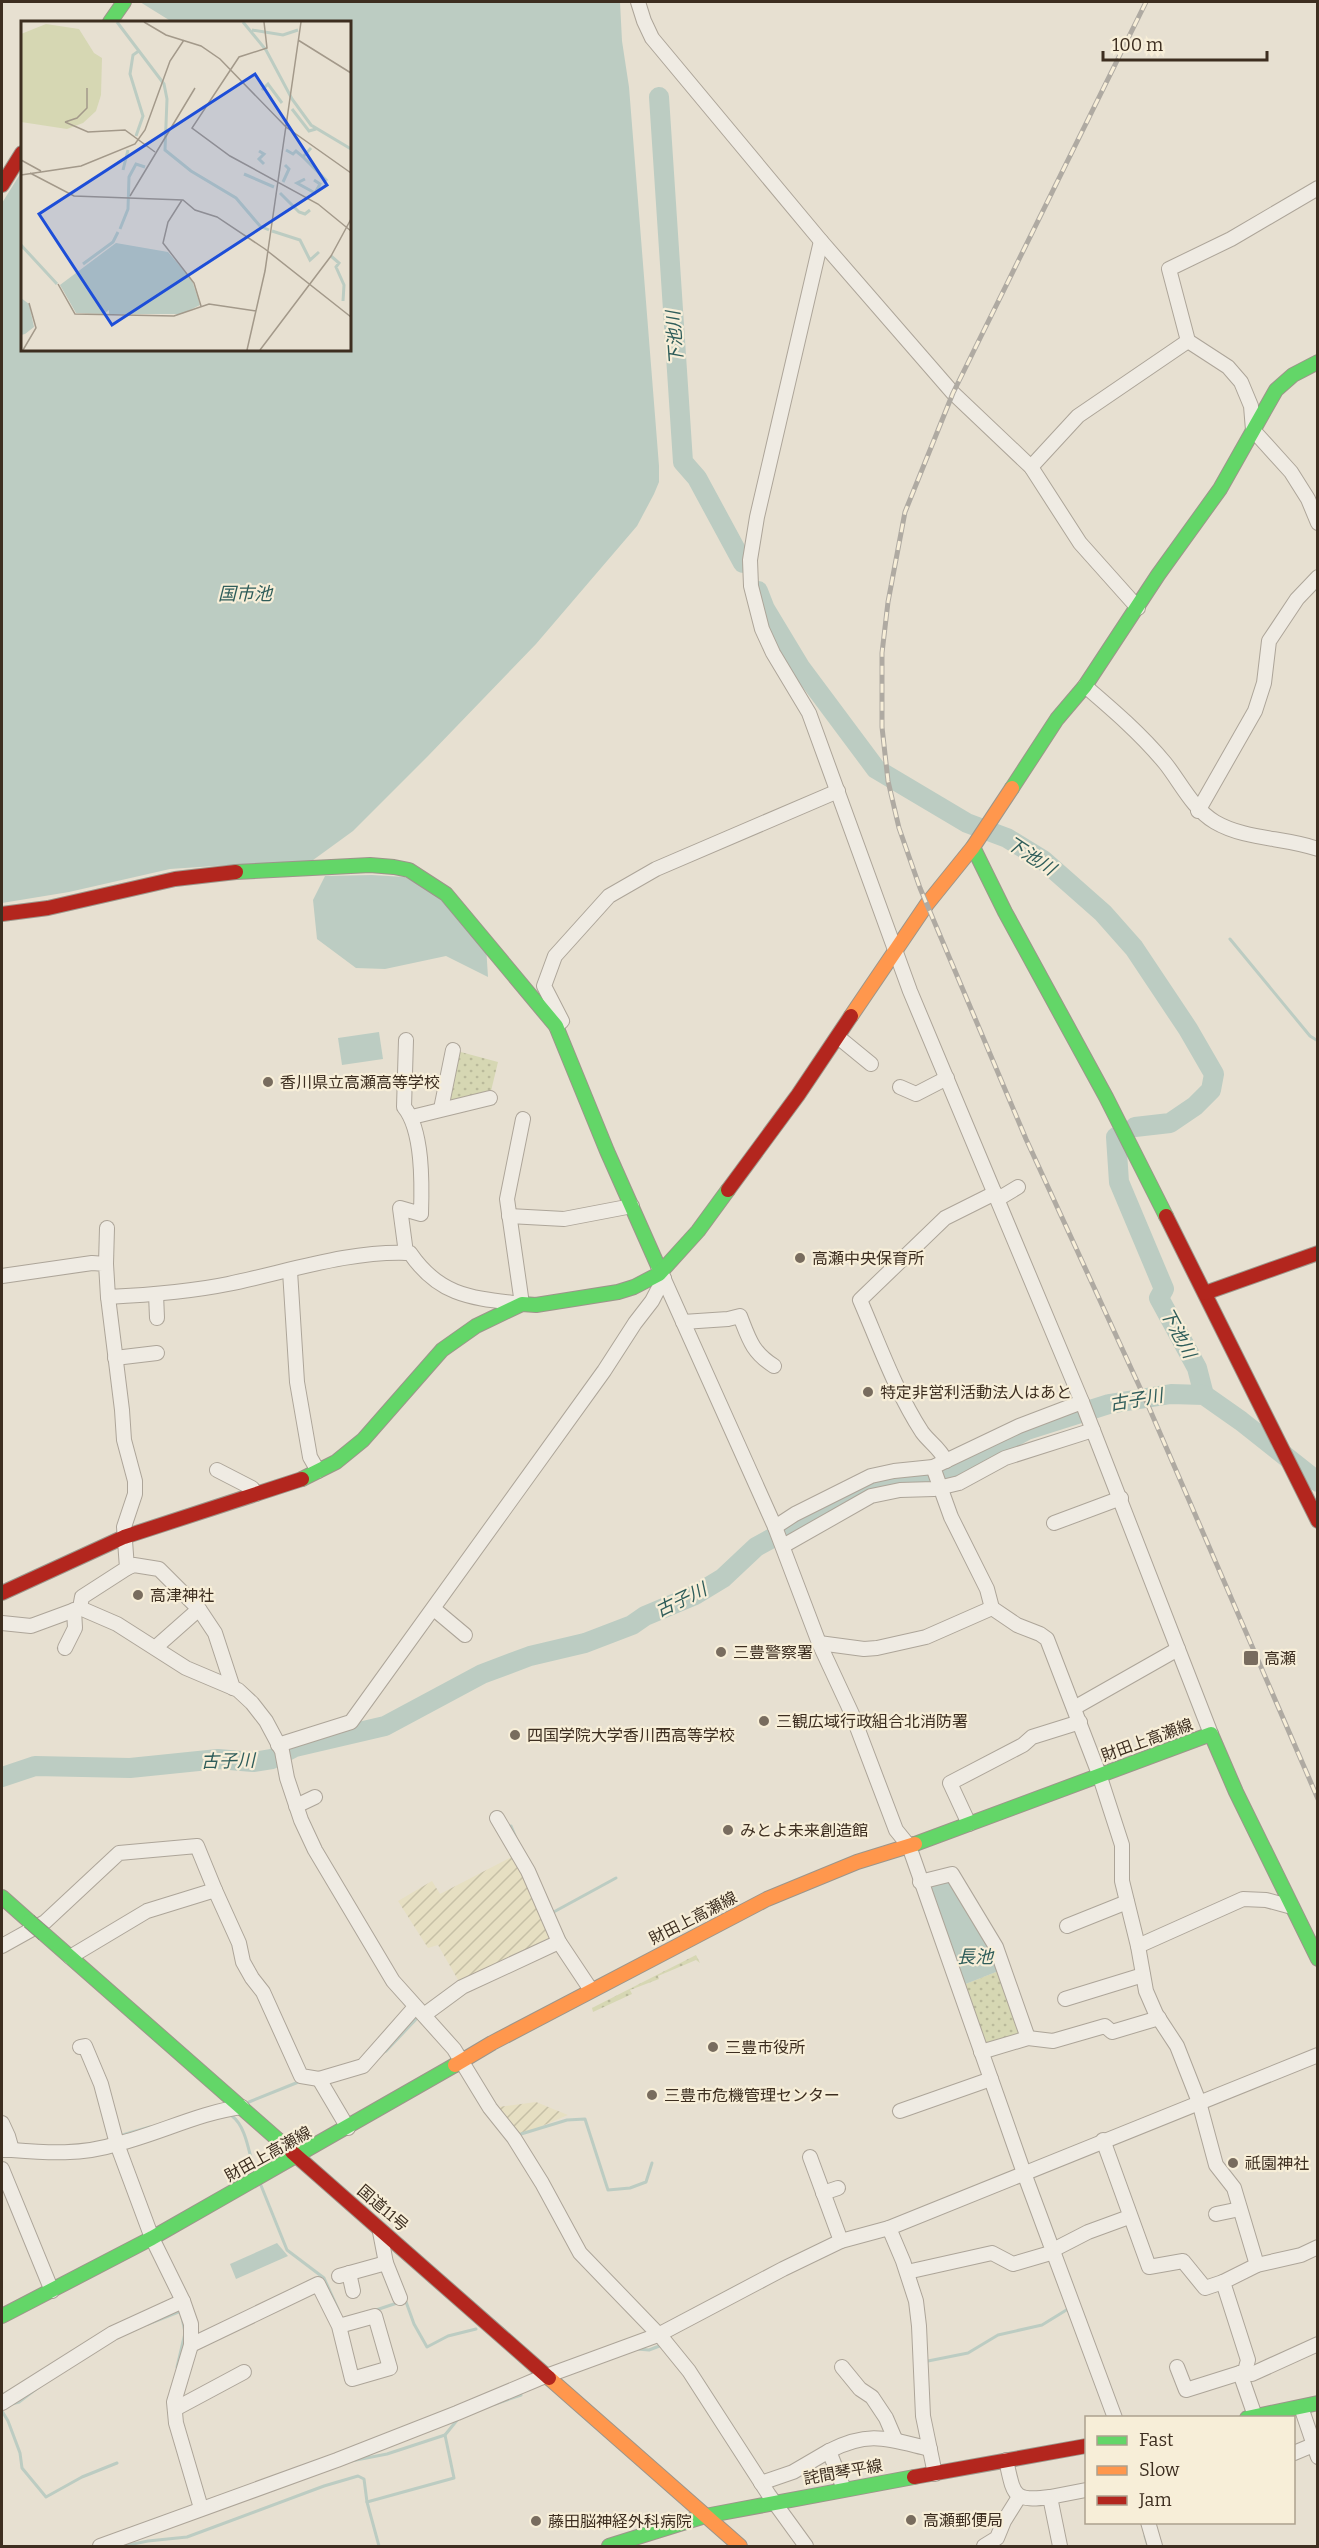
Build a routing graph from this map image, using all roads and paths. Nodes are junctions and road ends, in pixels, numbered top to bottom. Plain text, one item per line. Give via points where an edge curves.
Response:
1 (124, 2) edge
2 (639, 2) edge
3 (111, 21) edge
4 (21, 155) edge
5 (2, 185) edge
6 (1317, 188) edge
7 (821, 241) junction
8 (1188, 341) junction
9 (1317, 362) edge
10 (1252, 430) junction
11 (1031, 467) junction
12 (1317, 523) edge
13 (1317, 577) edge
14 (1138, 608) junction
15 (1085, 686) junction
16 (838, 791) junction
17 (1198, 811) junction
18 (973, 847) junction
19 (1317, 849) edge
20 (2, 914) edge
21 (896, 950) junction
22 (556, 1026) junction
23 (838, 1037) junction
24 (406, 1040) dead end
25 (453, 1050) dead end
26 (871, 1064) dead end
27 (947, 1078) junction
28 (900, 1087) dead end
29 (490, 1098) dead end
30 (441, 1109) junction
31 (412, 1117) junction
32 (523, 1119) dead end
33 (1018, 1187) dead end
34 (997, 1196) junction
35 (632, 1206) junction
36 (509, 1216) junction
37 (107, 1228) dead end
38 (405, 1253) junction
39 (1317, 1253) edge
40 (106, 1264) junction
41 (290, 1271) junction
42 (661, 1272) junction
43 (2, 1276) edge
44 (1205, 1293) junction
45 (156, 1294) junction
46 (108, 1297) junction
47 (522, 1304) junction
48 (157, 1318) dead end
49 (683, 1322) junction
50 (157, 1353) dead end
51 (115, 1358) junction
52 (774, 1366) dead end
53 (1082, 1402) junction
54 (1093, 1430) junction
55 (946, 1461) junction
56 (216, 1470) dead end
57 (934, 1470) junction
58 (318, 1471) junction
59 (941, 1487) junction
60 (256, 1494) junction
61 (1121, 1498) junction
62 (1317, 1521) edge
63 (1054, 1523) dead end
64 (775, 1527) junction
65 (124, 1537) junction
66 (783, 1546) junction
67 (127, 1568) junction
68 (2, 1593) edge
69 (992, 1608) junction
70 (77, 1609) junction
71 (199, 1609) junction
72 (434, 1609) junction
73 (2, 1623) edge
74 (465, 1635) dead end
75 (819, 1643) junction
76 (156, 1647) junction
77 (65, 1648) dead end
78 (1178, 1649) junction
79 (233, 1688) junction
80 (1074, 1708) junction
81 (1080, 1722) junction
82 (1211, 1734) junction
83 (278, 1745) junction
84 (1099, 1775) junction
85 (315, 1797) dead end
86 (296, 1806) junction
87 (497, 1818) dead end
88 (969, 1824) junction
89 (909, 1846) junction
90 (920, 1882) junction
91 (215, 1890) junction
92 (2, 1897) edge
93 (1127, 1902) junction
94 (1292, 1907) junction
95 (1067, 1926) dead end
96 (559, 1942) junction
97 (2, 1946) edge
98 (1138, 1946) junction
99 (70, 1957) junction
100 (1317, 1959) edge
101 (1143, 1975) junction
102 (591, 1990) junction
103 (1065, 1999) dead end
104 (420, 2011) junction
105 (1159, 2018) junction
106 (1028, 2038) junction
107 (80, 2047) dead end
108 (981, 2052) junction
109 (1317, 2055) edge
110 (460, 2061) junction
111 (320, 2079) junction
112 (991, 2079) junction
113 (1199, 2102) junction
114 (243, 2107) junction
115 (900, 2111) dead end
116 (2, 2122) edge
117 (348, 2128) junction
118 (1103, 2140) junction
119 (117, 2144) junction
120 (7, 2150) edge
121 (299, 2156) junction
122 (810, 2157) dead end
123 (2, 2169) edge
124 (1024, 2173) junction
125 (838, 2188) dead end
126 (823, 2193) junction
127 (1240, 2209) junction
128 (1216, 2214) dead end
129 (1129, 2217) junction
130 (378, 2227) junction
131 (889, 2228) junction
132 (152, 2238) junction
133 (842, 2241) junction
134 (1317, 2247) edge
135 (1054, 2251) junction
136 (386, 2263) junction
137 (1257, 2265) junction
138 (907, 2272) junction
139 (1223, 2282) junction
140 (52, 2291) junction
141 (353, 2291) dead end
142 (400, 2298) dead end
143 (183, 2301) junction
144 (2, 2316) edge
145 (339, 2326) junction
146 (658, 2335) junction
147 (1317, 2344) edge
148 (190, 2345) junction
149 (842, 2367) dead end
150 (1178, 2367) dead end
151 (244, 2372) dead end
152 (1242, 2372) junction
153 (548, 2376) junction
154 (2, 2403) edge
155 (1317, 2403) edge
156 (1300, 2407) junction
157 (175, 2409) junction
158 (1114, 2416) edge
159 (1256, 2416) edge
160 (1260, 2416) edge
161 (895, 2439) junction
162 (1085, 2446) edge
163 (1316, 2448) edge
164 (930, 2449) junction
165 (829, 2451) junction
166 (1295, 2453) edge
167 (1006, 2460) junction
168 (935, 2474) junction
169 (761, 2483) junction
170 (844, 2489) junction
171 (1085, 2490) edge
172 (1019, 2497) junction
173 (1050, 2497) junction
174 (774, 2502) junction
175 (201, 2508) junction
176 (705, 2516) junction
177 (1148, 2524) edge
178 (100, 2547) edge
179 (609, 2547) edge
180 (740, 2547) edge
181 (806, 2547) edge
182 (984, 2547) edge
183 (1060, 2547) edge
184 (1155, 2547) edge

1 - 3 main road
2 - 7 street via 652,38
4 - 5 main road
6 - 8 street via 1231,239 1169,269
7 - 11 street via 953,393
7 - 16 street via 750,560 751,586 762,629 809,713
8 - 10 street via 1228,367 1241,382 1251,406
8 - 11 street via 1078,416
9 - 10 main road via 1282,384
10 - 12 street via 1291,472
10 - 14 main road via 1220,489
11 - 14 street via 1080,543
13 - 17 street via 1269,641 1256,711
14 - 15 main road
15 - 17 street via 1129,724
15 - 18 main road via 1057,719
16 - 21 street
16 - 22 street via 656,869 609,896 555,956 544,986 562,1021
17 - 19 street via 1247,834
18 - 21 main road
18 - 44 main road
20 - 22 main road via 48,908 175,879 249,871 370,865 409,870 446,894
21 - 23 main road
21 - 27 street
22 - 35 main road
23 - 26 street
23 - 42 main road via 717,1206
24 - 31 street via 404,1107
25 - 30 street
27 - 28 street via 916,1094
27 - 34 street
29 - 30 street
30 - 31 street
31 - 38 street via 422,1180 421,1214 400,1208
32 - 36 street via 507,1199
33 - 34 street
34 - 53 street
34 - 55 street via 945,1218 860,1300 923,1434 940,1448
35 - 36 street via 564,1219
35 - 42 main road
36 - 47 street
37 - 40 street
38 - 41 street via 338,1260
38 - 47 street via 410,1253 432,1279 468,1298
39 - 44 main road
40 - 43 street
40 - 46 street
41 - 45 street
41 - 58 street via 297,1382 309,1457
42 - 47 main road via 618,1292
42 - 49 street
42 - 72 street via 652,1301
44 - 62 main road
45 - 46 street
45 - 48 street
46 - 51 street
47 - 58 main road via 476,1326 450,1344 363,1440
49 - 52 street via 740,1316 752,1347
49 - 64 street
50 - 51 street
51 - 65 street via 124,1440 135,1481
53 - 54 street
53 - 55 street via 1019,1426
54 - 59 street via 1005,1458 959,1483
54 - 61 street
55 - 57 street
56 - 60 street via 252,1488
57 - 59 street
57 - 64 street via 872,1476
58 - 60 main road
59 - 66 street via 871,1496
59 - 69 street
60 - 65 main road
61 - 63 street
61 - 78 street
64 - 66 street
65 - 67 street
65 - 68 main road
66 - 75 street
67 - 70 street via 82,1598
67 - 71 street via 134,1565 159,1569
69 - 75 street via 926,1637 878,1648
69 - 80 street via 1047,1639
70 - 73 street via 31,1626
70 - 76 street via 117,1624
70 - 77 street via 75,1628
71 - 76 street
71 - 79 street via 215,1633
72 - 74 street
72 - 83 street via 351,1722
75 - 89 street via 852,1714 896,1830
76 - 79 street via 186,1668
78 - 80 street
78 - 82 street
79 - 83 street via 252,1703
80 - 81 street
81 - 84 street
81 - 88 street via 1032,1737 950,1783
82 - 84 main road, 財田上高瀬線
82 - 94 main road, 財田上高瀬線
83 - 86 street
84 - 88 main road, 財田上高瀬線
84 - 93 street via 1122,1845 1122,1881
85 - 86 street
86 - 104 street via 315,1850 393,1981
87 - 96 street via 528,1871
88 - 89 main road, 財田上高瀬線
89 - 90 street
89 - 102 main road, 財田上高瀬線 via 857,1862 767,1899
90 - 106 street via 952,1874 996,1947
90 - 108 street
91 - 97 street via 197,1846 119,1853 45,1922
91 - 99 street via 147,1911
91 - 111 street via 239,1943 243,1962 263,1992 301,2076
92 - 99 main road, 国道11号, bridge
93 - 95 street
93 - 98 street
94 - 98 street via 1243,1899
94 - 100 main road, 財田上高瀬線
96 - 102 street
96 - 104 street
98 - 101 street
99 - 114 main road, 国道11号
101 - 103 street
101 - 105 street
102 - 110 main road, 財田上高瀬線
104 - 110 street
104 - 111 street via 363,2066
105 - 106 street via 1112,2032 1105,2026 1053,2041
105 - 113 street via 1177,2046
106 - 108 street
107 - 119 street via 85,2046 101,2084
108 - 112 street
109 - 113 street
110 - 117 main road, 財田上高瀬線
110 - 146 street via 514,2138 580,2253
111 - 117 street
112 - 115 street
112 - 124 street
113 - 118 street
113 - 127 street via 1216,2165 1234,2188
114 - 119 street via 205,2115
114 - 121 main road, 国道11号
116 - 120 street via 8,2136
117 - 121 main road, 財田上高瀬線
118 - 124 street
118 - 129 street
119 - 120 street via 96,2151
119 - 132 street
121 - 130 main road, 国道11号
121 - 132 main road, 財田上高瀬線
122 - 126 street
123 - 140 street
124 - 131 street
124 - 135 street
125 - 126 street
126 - 133 street
127 - 128 street
127 - 137 street
129 - 135 street via 1088,2232
129 - 139 street via 1149,2267 1183,2260 1206,2288
130 - 136 street
130 - 153 main road, 国道11号
131 - 133 street
131 - 138 street
132 - 140 main road, 財田上高瀬線
132 - 143 street
133 - 146 street
134 - 137 street
135 - 138 street via 1014,2264 992,2253
135 - 158 street
136 - 141 street via 344,2275
136 - 142 street
137 - 139 street
138 - 164 street via 916,2301 923,2416
139 - 152 street via 1248,2360
140 - 144 main road, 財田上高瀬線
143 - 148 street via 191,2324
143 - 154 street via 113,2333
145 - 145 street via 352,2379 390,2368 375,2316
145 - 148 street via 318,2284
146 - 153 street
146 - 169 street via 689,2371
147 - 152 street via 1252,2374
148 - 157 street
149 - 161 street via 872,2397
150 - 152 street via 1186,2390
151 - 157 street
152 - 159 street
153 - 175 street via 337,2460
153 - 176 main road, 国道11号
155 - 156 main road
156 - 160 main road
156 - 163 street
157 - 175 street
161 - 164 street
161 - 165 street via 865,2438
162 - 167 main road, 詫間琴平線
163 - 166 street
164 - 168 street
165 - 169 street via 794,2472
165 - 170 street
167 - 168 main road, 詫間琴平線
167 - 172 street via 1013,2490
168 - 170 main road, 詫間琴平線
169 - 174 street
170 - 174 main road, 詫間琴平線
171 - 173 street
172 - 173 street
172 - 182 street via 997,2538
173 - 183 street
174 - 176 main road, 詫間琴平線
174 - 181 street
175 - 178 street
176 - 179 main road, 詫間琴平線
176 - 180 main road, 国道11号
177 - 184 street

